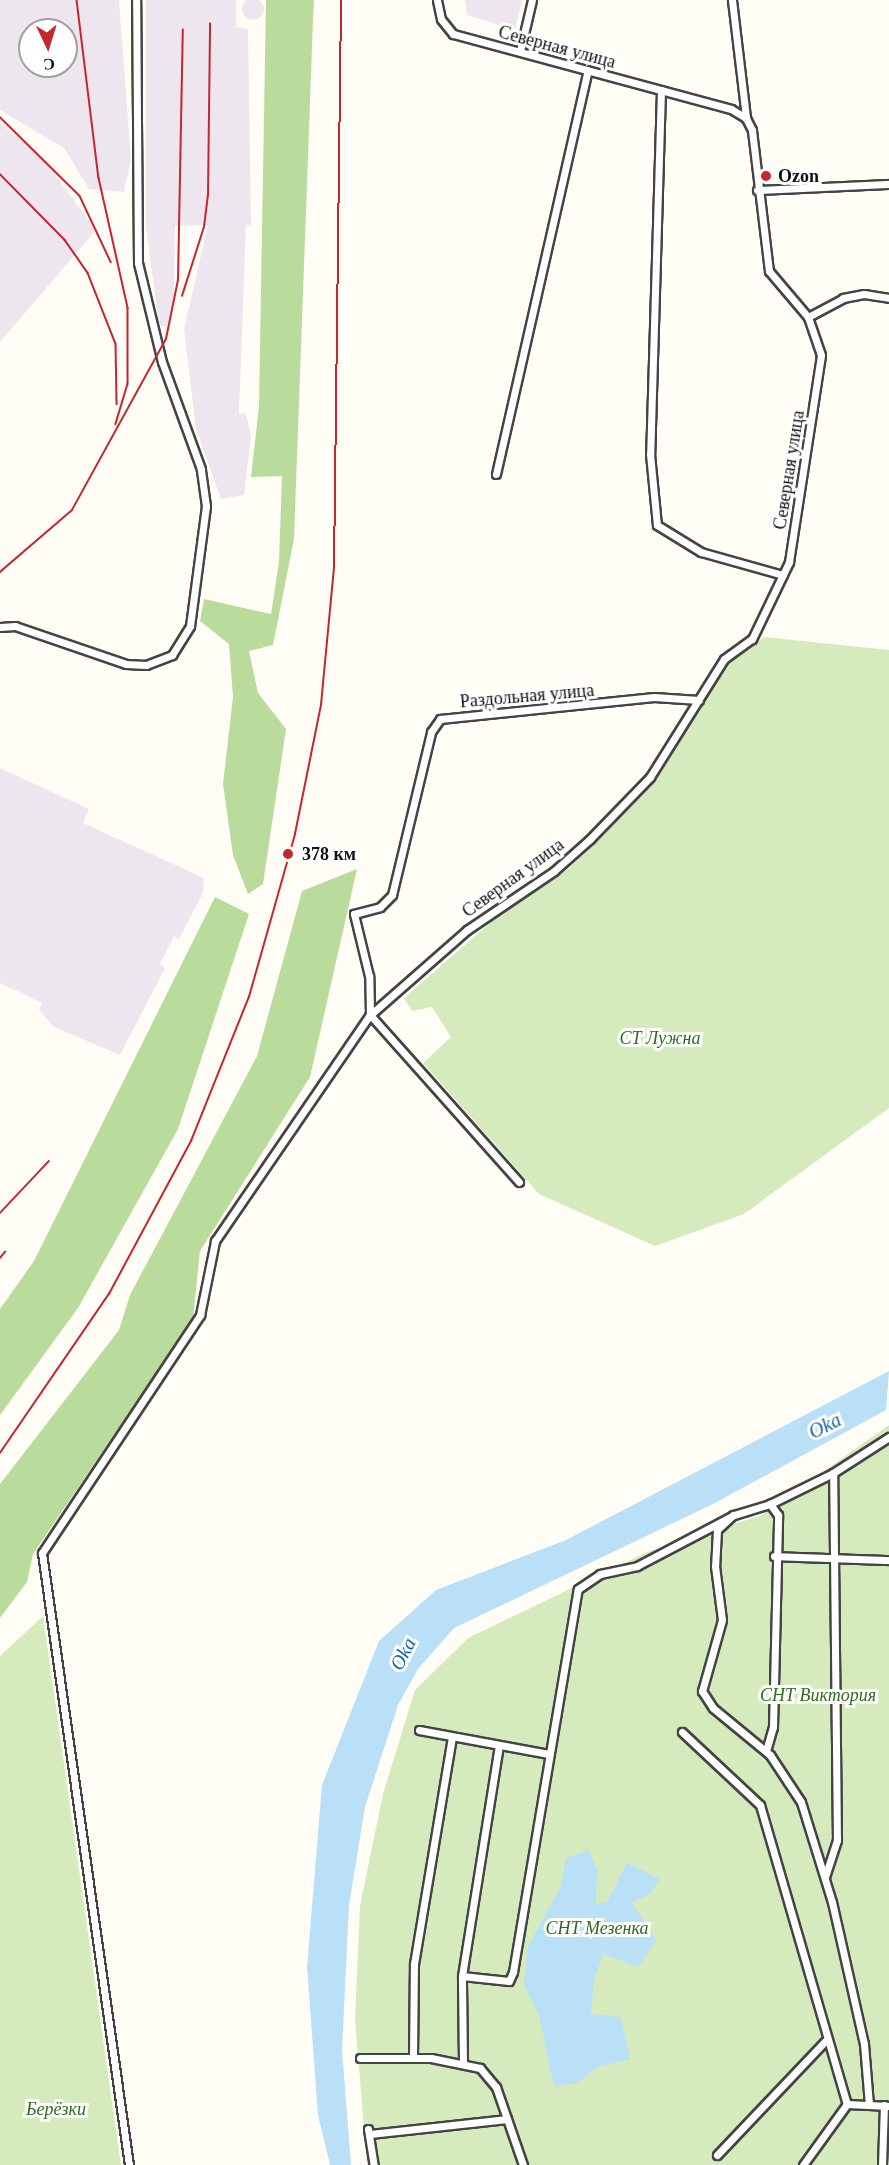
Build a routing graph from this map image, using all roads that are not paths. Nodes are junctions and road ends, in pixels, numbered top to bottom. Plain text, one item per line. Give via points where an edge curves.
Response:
1 (136, 0) edge
2 (437, 0) edge
3 (531, 0) edge
4 (732, 0) edge
5 (520, 51) junction
6 (588, 70) junction
7 (661, 90) junction
8 (746, 118) junction
9 (889, 184) edge
10 (757, 190) junction
11 (889, 298) edge
12 (808, 317) junction
13 (496, 474) dead end
14 (783, 575) junction
15 (0, 627) edge
16 (699, 700) junction
17 (369, 1015) junction
18 (519, 1182) dead end
19 (889, 1437) edge
20 (833, 1473) junction
21 (770, 1504) junction
22 (733, 1515) junction
23 (774, 1556) junction
24 (834, 1558) junction
25 (889, 1560) edge
26 (419, 1730) dead end
27 (682, 1732) dead end
28 (452, 1737) junction
29 (499, 1746) junction
30 (766, 1751) junction
31 (549, 1754) junction
32 (825, 1877) junction
33 (462, 1976) junction
34 (825, 2041) junction
35 (413, 2057) junction
36 (360, 2058) dead end
37 (463, 2064) junction
38 (847, 2104) junction
39 (869, 2105) junction
40 (887, 2106) edge
41 (507, 2119) junction
42 (717, 2155) dead end
43 (129, 2165) edge
44 (374, 2165) edge
45 (523, 2165) edge
46 (803, 2165) edge
47 (882, 2165) edge

1 - 15 street via 138,263 162,362 201,469 207,506 190,626 172,655 146,665 15,626
2 - 5 street, Северная улица via 441,19 453,34
3 - 5 street
4 - 8 street
5 - 6 street, Северная улица
6 - 7 street, Северная улица
6 - 13 street
7 - 8 street, Северная улица
7 - 14 street via 650,454 657,525 701,552
8 - 10 street, Северная улица via 752,130
9 - 10 street
10 - 12 street, Северная улица via 769,271
11 - 12 street via 864,294 843,298
12 - 14 street, Северная улица via 822,355
14 - 16 street, Северная улица via 752,639 724,658
16 - 17 street, Северная улица via 650,777 590,839 554,871 467,930
16 - 17 street, Раздольная улица via 654,697 440,719 431,732 392,895 380,907 354,914 369,976
17 - 18 street
17 - 43 street, Северная улица via 214,1241 200,1316 42,1553
19 - 20 street
20 - 21 street
20 - 24 street
21 - 22 street
21 - 23 street via 778,1515
22 - 30 street via 717,1530 715,1566 722,1620 702,1691 713,1708
22 - 31 street via 637,1566 600,1574 578,1589
23 - 24 street
23 - 30 street via 772,1727
24 - 25 street
24 - 32 street via 837,1840
26 - 28 street
27 - 34 street via 760,1805
28 - 29 street
28 - 35 street via 414,1964
29 - 31 street
29 - 33 street
30 - 32 street via 801,1802
31 - 33 street via 513,1972 509,1981
32 - 39 street via 864,2044
33 - 37 street
34 - 38 street
34 - 42 street
35 - 36 street
35 - 37 street
37 - 41 street via 491,2076
38 - 39 street
38 - 46 street
39 - 40 street
40 - 47 street
41 - 44 street via 369,2132
41 - 45 street

